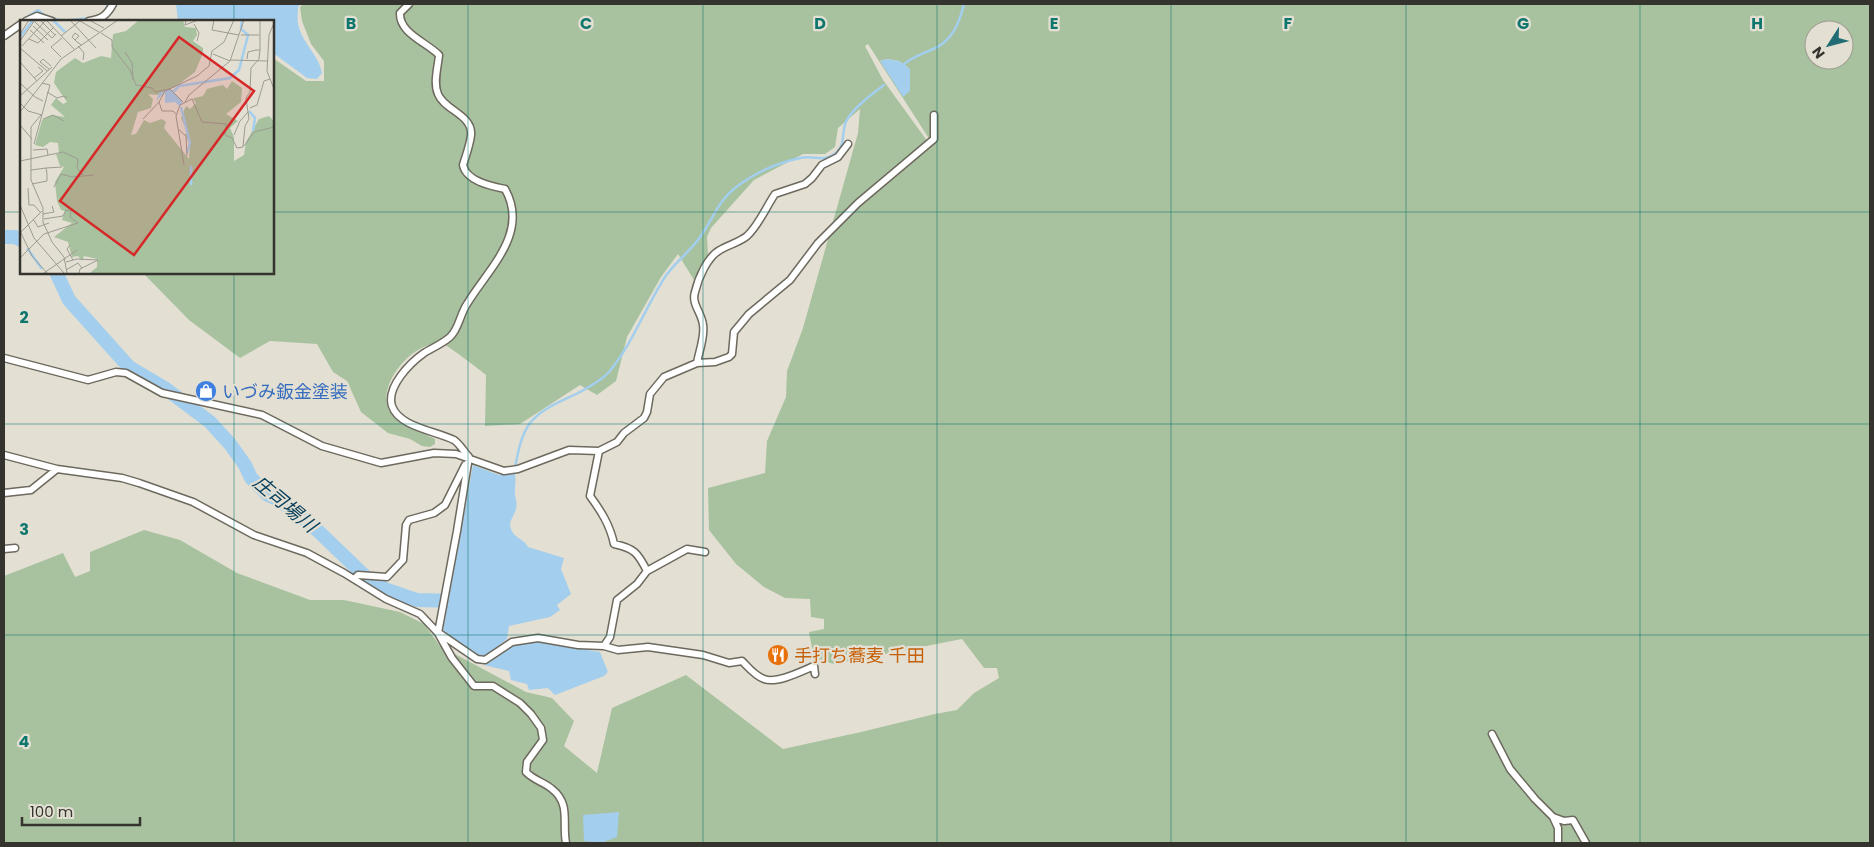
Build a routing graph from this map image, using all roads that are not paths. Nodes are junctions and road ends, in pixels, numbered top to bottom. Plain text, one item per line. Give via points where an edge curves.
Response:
1 (113, 4) edge
2 (409, 4) edge
3 (28, 20) edge
4 (49, 20) edge
5 (95, 20) edge
6 (20, 25) edge
7 (4, 36) edge
8 (934, 115) dead end
9 (848, 144) dead end
10 (4, 358) edge
11 (697, 363) junction
12 (599, 451) junction
13 (4, 456) edge
14 (469, 457) junction
15 (57, 468) junction
16 (4, 493) edge
17 (15, 548) dead end
18 (4, 549) edge
19 (705, 552) dead end
20 (647, 571) junction
21 (354, 579) junction
22 (438, 632) junction
23 (604, 646) junction
24 (815, 674) dead end
25 (1492, 734) dead end
26 (1553, 817) junction
27 (566, 843) edge
28 (1558, 843) edge
29 (1586, 843) edge

1 - 5 street via 106,15
2 - 14 street via 400,13 400,20 408,32 438,55 438,94 471,129 464,170 472,178 505,189 513,213 509,237 502,253 463,310 457,327 450,337 422,354 396,381 391,393 392,406 399,416 455,441
3 - 4 street via 37,16
6 - 7 street
8 - 11 street via 934,140 858,202 818,243 790,280 749,314 734,332 730,357
9 - 11 street via 838,157 822,165 805,184 774,194 746,236 711,258 694,295 703,325
10 - 14 street via 88,380 116,372 126,373 162,393 262,415 322,446 381,463 434,453
11 - 12 street via 658,383 650,394 644,418 616,442
12 - 14 street via 570,450 515,469 496,470
12 - 20 street via 590,496 604,514 614,544 630,547
13 - 15 street
14 - 21 street via 445,505 434,513 409,520 403,560 387,578 358,574
14 - 22 street
15 - 16 street via 31,490
15 - 21 street via 122,478 177,496 254,535 307,553
17 - 18 street
19 - 20 street via 687,549
20 - 23 street via 617,600 610,637
21 - 22 street via 386,599 420,614
22 - 23 street via 476,659 485,660 512,642 538,638
22 - 27 street via 452,658 474,686 493,686 520,703 541,728 543,740 527,762 526,772 560,796 564,807
23 - 24 street via 618,650 648,646 729,663 742,661 765,680 787,677 814,666
25 - 26 street via 1510,769
26 - 28 street via 1558,828
26 - 29 street via 1573,820

